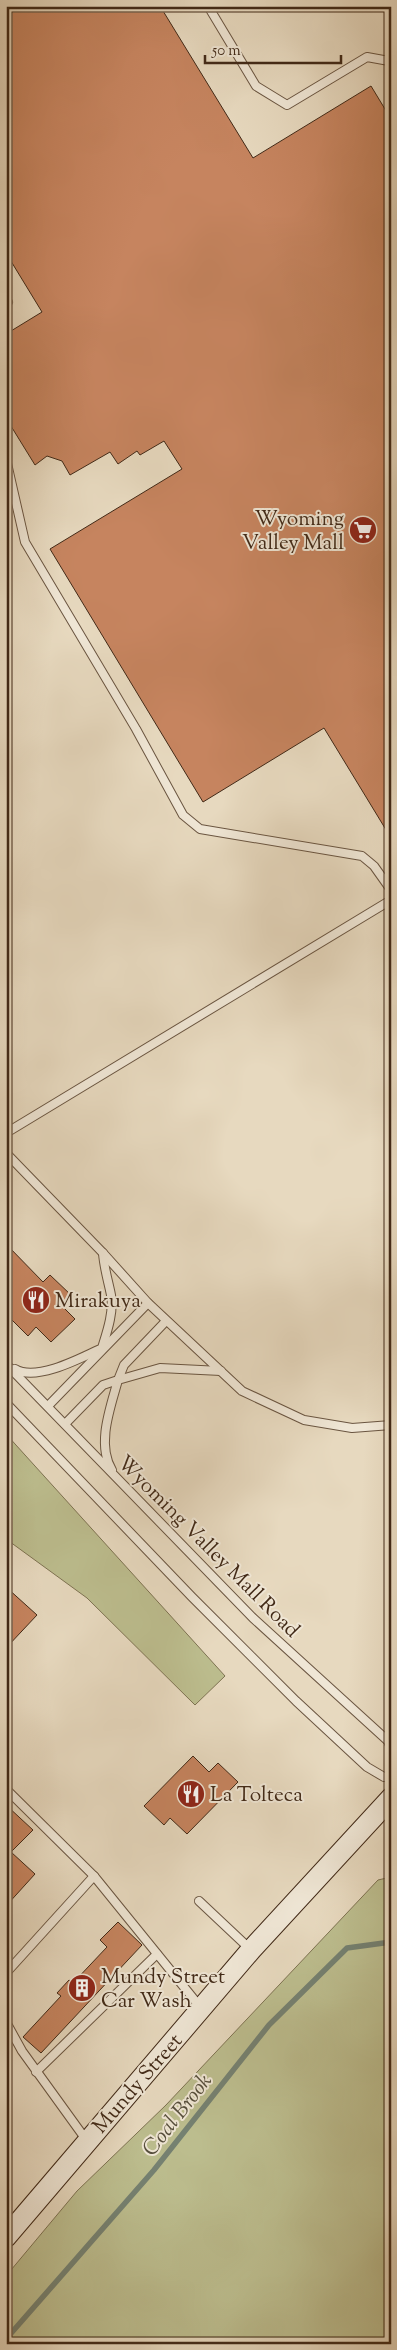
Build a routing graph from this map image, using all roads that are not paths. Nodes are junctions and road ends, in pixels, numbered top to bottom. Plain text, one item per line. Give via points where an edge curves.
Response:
1 (208, 6) edge
2 (391, 64) edge
3 (6, 299) edge
4 (6, 304) edge
5 (6, 459) edge
6 (391, 890) edge
7 (391, 900) edge
8 (6, 1132) edge
9 (6, 1153) edge
10 (103, 1253) junction
11 (148, 1304) junction
12 (166, 1321) junction
13 (102, 1348) junction
14 (6, 1363) edge
15 (221, 1371) junction
16 (118, 1380) junction
17 (6, 1404) edge
18 (48, 1406) junction
19 (65, 1424) junction
20 (391, 1425) edge
21 (120, 1482) junction
22 (391, 1748) edge
23 (391, 1777) edge
24 (6, 1789) edge
25 (391, 1798) edge
26 (94, 1876) junction
27 (199, 1901) dead end
28 (251, 1950) junction
29 (157, 1954) junction
30 (6, 1974) edge
31 (201, 2008) junction
32 (6, 2022) edge
33 (36, 2072) junction
34 (87, 2141) junction
35 (6, 2237) edge

1 - 2 lane via 256,86 287,105 367,57
3 - 4 lane
5 - 6 lane via 25,542 184,815 200,829 362,856 374,866
7 - 8 lane
9 - 10 lane
10 - 11 lane
10 - 13 lane via 104,1273 111,1296 108,1328
11 - 12 lane
11 - 13 lane
12 - 15 lane
12 - 16 lane via 124,1364
13 - 14 lane via 67,1364 32,1374 17,1371
13 - 18 lane
14 - 18 lane, Wyoming Valley Mall Road
15 - 16 lane via 160,1368
15 - 20 lane via 242,1391 304,1420 352,1428
16 - 19 lane via 103,1385
16 - 21 lane via 104,1442 108,1464
17 - 23 lane via 296,1701 367,1767 384,1778
18 - 19 lane, Wyoming Valley Mall Road
19 - 21 lane, Wyoming Valley Mall Road
21 - 22 lane, Wyoming Valley Mall Road via 253,1618 388,1741
24 - 26 lane
25 - 28 main road, Mundy Street
26 - 29 lane
26 - 30 lane
27 - 28 lane
28 - 31 main road, Mundy Street
29 - 31 lane
29 - 33 lane
31 - 34 main road, Mundy Street
32 - 33 lane
33 - 34 lane
34 - 35 main road, Mundy Street

